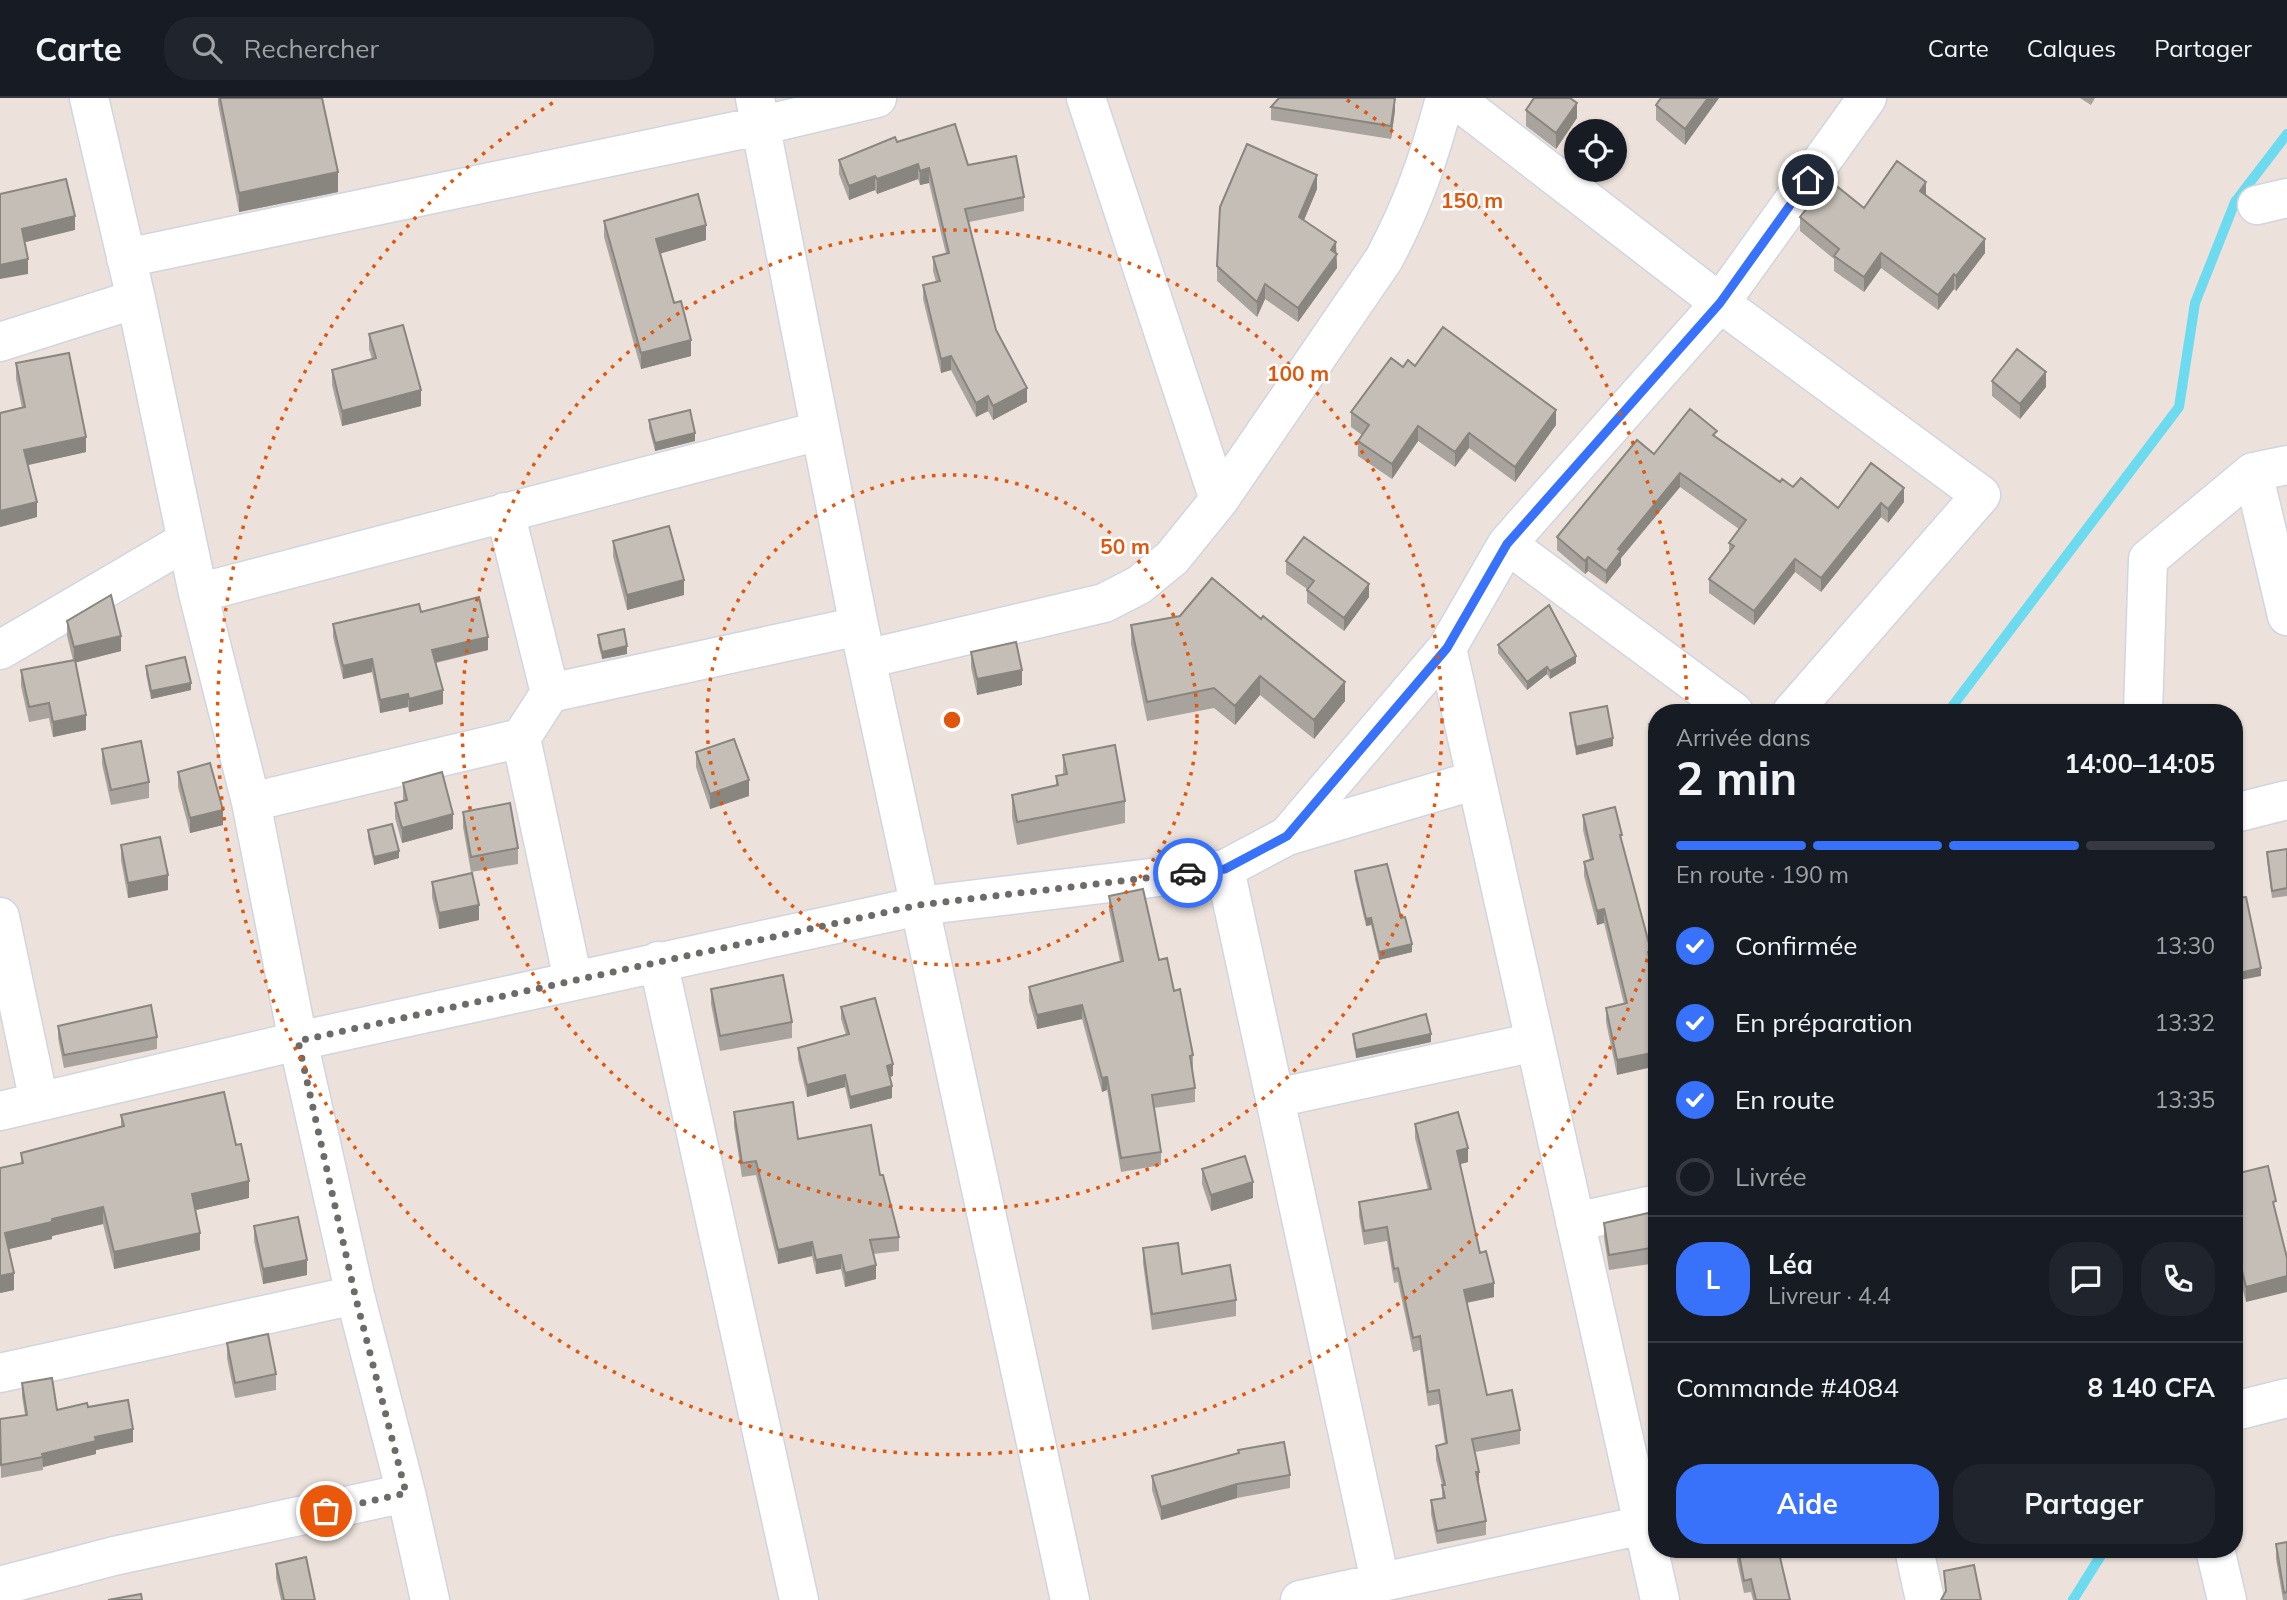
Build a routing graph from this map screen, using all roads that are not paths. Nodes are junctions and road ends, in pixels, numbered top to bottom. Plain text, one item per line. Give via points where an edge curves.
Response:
1 (89, 98) edge
2 (877, 98) edge
3 (1086, 98) edge
4 (1445, 98) edge
5 (1454, 98) edge
6 (1867, 98) edge
7 (757, 112) edge
8 (126, 258) junction
9 (136, 299) junction
10 (1720, 303) junction
11 (0, 342) edge
12 (819, 431) junction
13 (2270, 469) edge
14 (1219, 500) junction
15 (505, 512) junction
16 (186, 541) junction
17 (1507, 544) junction
18 (198, 593) junction
19 (2287, 616) edge
20 (862, 642) junction
21 (1447, 648) junction
22 (0, 650) edge
23 (550, 693) junction
24 (1723, 704) edge
25 (1799, 704) edge
26 (2143, 704) edge
27 (521, 738) junction
28 (1476, 780) junction
29 (2287, 800) edge
30 (251, 802) junction
31 (2243, 811) edge
32 (1287, 836) junction
33 (1225, 869) junction
34 (919, 905) junction
35 (0, 917) edge
36 (658, 961) junction
37 (573, 980) junction
38 (298, 1041) junction
39 (1535, 1042) junction
40 (1276, 1098) junction
41 (40, 1102) junction
42 (0, 1111) edge
43 (1648, 1206) edge
44 (1575, 1222) junction
45 (355, 1295) junction
46 (0, 1373) edge
47 (2287, 1398) edge
48 (2243, 1409) edge
49 (406, 1493) junction
50 (1643, 1525) junction
51 (1648, 1547) edge
52 (1650, 1558) edge
53 (1916, 1558) edge
54 (2217, 1558) edge
55 (1380, 1581) junction
56 (0, 1586) edge
57 (430, 1600) edge
58 (799, 1600) edge
59 (1070, 1600) edge
60 (1300, 1600) edge
61 (1660, 1600) edge
62 (1925, 1600) edge
63 (2227, 1600) edge

1 - 8 street
2 - 7 street
3 - 14 street
4 - 14 street via 1428,162 1384,259
5 - 10 street
6 - 10 street
7 - 8 street
7 - 12 street
8 - 9 street
9 - 11 street
9 - 16 street
10 - 17 street
10 - 25 street via 1981,495
12 - 15 street
12 - 20 street
13 - 19 street
13 - 26 street via 2148,559
14 - 20 street via 1172,558 1139,585 1104,603
15 - 18 street
15 - 23 street
16 - 18 street
16 - 22 street
17 - 21 street
17 - 24 street
18 - 30 street
20 - 23 street
20 - 34 street
21 - 28 street
21 - 32 street
23 - 27 street
27 - 30 street
27 - 37 street
28 - 32 street
28 - 39 street
29 - 31 street
30 - 38 street
32 - 33 street
33 - 34 street
33 - 40 street
34 - 36 street
34 - 59 street
35 - 41 street
36 - 37 street
36 - 58 street
37 - 38 street
38 - 41 street
38 - 45 street
39 - 40 street
39 - 44 street
40 - 55 street
41 - 42 street
43 - 44 street
44 - 50 street
45 - 46 street
45 - 49 street
47 - 48 street
49 - 56 street via 114,1556
49 - 57 street
50 - 51 street
50 - 55 street
52 - 61 street
53 - 62 street
54 - 63 street
55 - 60 street

